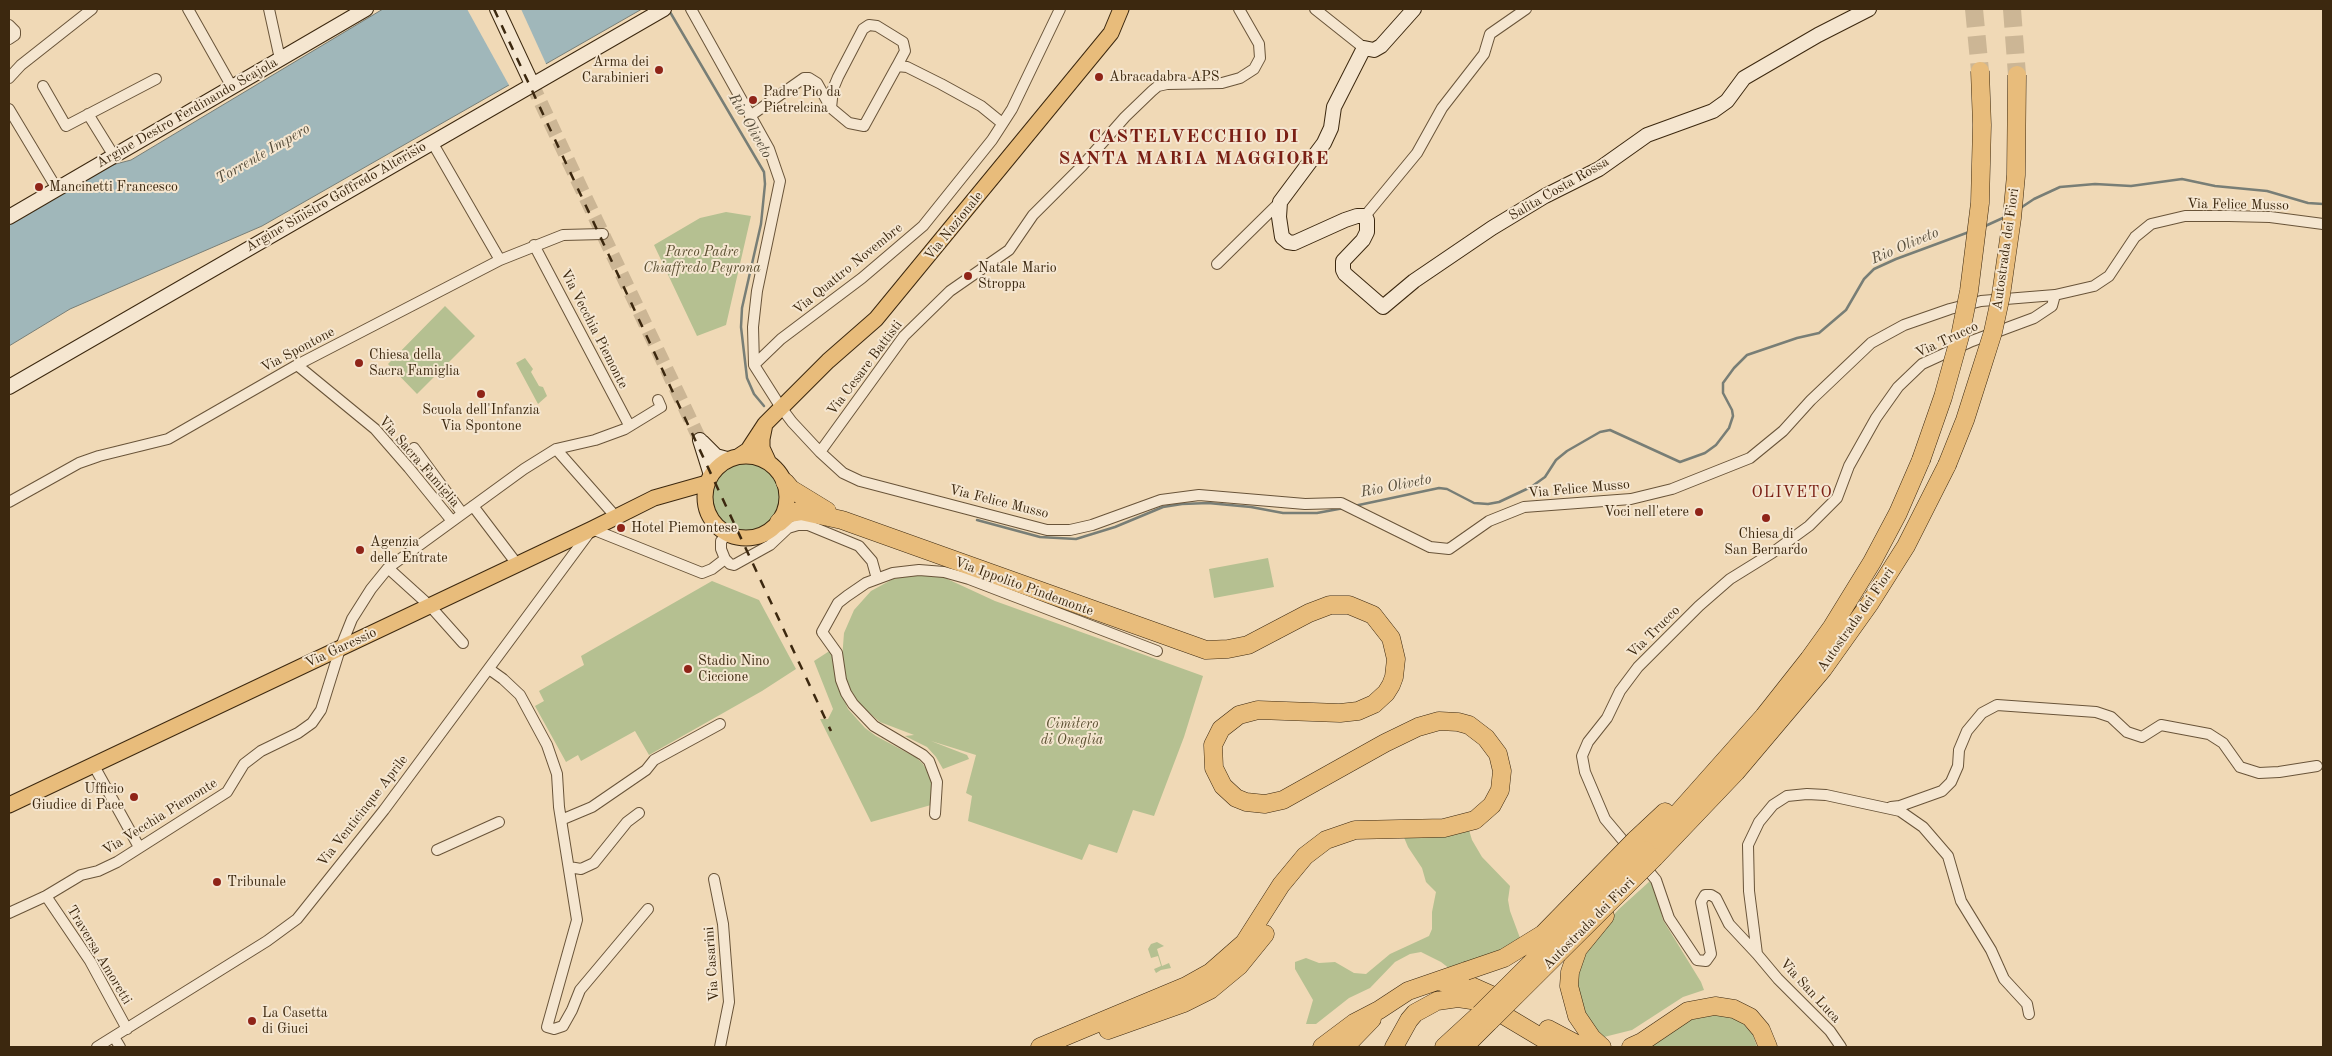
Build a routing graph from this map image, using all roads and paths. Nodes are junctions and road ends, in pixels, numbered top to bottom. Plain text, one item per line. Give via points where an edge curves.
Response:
1 (92, 9) edge
2 (188, 9) edge
3 (269, 9) edge
4 (366, 9) edge
5 (497, 9) edge
6 (664, 9) edge
7 (691, 9) edge
8 (1060, 9) edge
9 (1121, 9) edge
10 (1239, 9) edge
11 (1315, 9) edge
12 (1414, 9) edge
13 (1526, 9) edge
14 (1870, 9) edge
15 (9, 25) edge
16 (9, 39) edge
17 (1364, 48) junction
18 (280, 59) junction
19 (897, 66) junction
20 (1980, 71) tunnel mouth
21 (2017, 75) tunnel mouth
22 (9, 78) edge
23 (156, 79) dead end
24 (532, 84) tunnel mouth
25 (44, 86) dead end
26 (232, 88) junction
27 (831, 108) junction
28 (9, 109) edge
29 (88, 114) junction
30 (750, 116) junction
31 (1002, 123) junction
32 (432, 142) junction
33 (114, 156) junction
34 (57, 189) junction
35 (1280, 202) junction
36 (1365, 216) junction
37 (9, 217) edge
38 (2323, 224) edge
39 (603, 234) dead end
40 (534, 245) junction
41 (500, 260) junction
42 (1217, 264) dead end
43 (2055, 295) junction
44 (296, 365) junction
45 (754, 365) junction
46 (9, 387) edge
47 (658, 400) dead end
48 (780, 406) junction
49 (765, 424) junction
50 (628, 426) junction
51 (414, 448) dead end
52 (556, 449) junction
53 (820, 452) junction
54 (733, 458) junction
55 (768, 462) junction
56 (709, 479) junction
57 (785, 482) junction
58 (674, 491) junction
59 (9, 502) edge
60 (473, 506) junction
61 (706, 507) junction
62 (462, 513) junction
63 (616, 517) junction
64 (842, 520) junction
65 (452, 521) junction
66 (779, 522) junction
67 (592, 529) junction
68 (728, 534) junction
69 (725, 559) junction
70 (517, 564) junction
71 (388, 568) junction
72 (877, 578) junction
73 (430, 606) junction
74 (463, 643) dead end
75 (340, 649) junction
76 (1158, 651) dead end
77 (489, 669) junction
78 (720, 724) dead end
79 (94, 766) junction
80 (2316, 766) dead end
81 (9, 805) edge
82 (1882, 807) junction
83 (639, 813) dead end
84 (935, 814) dead end
85 (561, 820) junction
86 (500, 822) dead end
87 (139, 847) junction
88 (1645, 849) junction
89 (437, 850) dead end
90 (569, 867) junction
91 (1295, 867) junction
92 (714, 879) dead end
93 (1626, 888) junction
94 (46, 896) junction
95 (11, 909) edge
96 (648, 909) dead end
97 (1757, 954) junction
98 (1436, 982) junction
99 (1379, 1010) junction
100 (2029, 1014) dead end
101 (1485, 1017) junction
102 (127, 1029) junction
103 (114, 1037) junction
104 (98, 1047) edge
105 (120, 1047) edge
106 (720, 1047) edge
107 (1040, 1047) edge
108 (1052, 1047) edge
109 (1322, 1047) edge
110 (1345, 1047) edge
111 (1394, 1047) edge
112 (1444, 1047) edge
113 (1464, 1047) edge
114 (1557, 1047) edge
115 (1582, 1047) edge
116 (1602, 1047) edge
117 (1631, 1047) edge
118 (1768, 1047) edge
119 (1841, 1047) edge

1 - 22 street
2 - 26 street
3 - 18 street
4 - 18 main road, Argine Destro Ferdinando Scajola
5 - 24 main road
6 - 32 main road, Argine Sinistro Goffredo Alterisio
7 - 30 street
8 - 31 street, Via Quattro Novembre via 1012,109
9 - 48 main road, Via Nazionale via 1112,33 876,319
10 - 53 street, Via Cesare Battisti via 1260,49 1260,58 1254,69 1240,78 1221,83 1167,84 1155,88 1140,101 1039,208 1009,250 950,291 904,336
11 - 17 street
12 - 17 main road via 1377,48
13 - 36 street via 1490,34 1481,59 1442,108 1417,154
14 - 36 main road, Salita Costa Rossa via 1818,34 1744,78 1728,101 1713,111 1647,136 1599,169 1544,196 1414,281 1383,307 1343,270 1343,261 1367,232
15 - 16 street via 15,35
17 - 35 main road via 1334,107 1324,144
18 - 26 main road, Argine Destro Ferdinando Scajola
19 - 27 street via 864,126 849,123
19 - 27 street via 905,51 903,42 877,26 869,25 863,29 838,78
19 - 31 street via 941,84 981,106
20 - 88 highway, Autostrada dei Fiori, bridge via 1980,203 1969,291 1943,397 1921,460 1894,521 1832,627 1789,685 1726,760
21 - 88 highway, Autostrada dei Fiori, bridge via 2016,175 2001,295 1965,420 1947,464 1906,546 1823,669 1736,772
23 - 29 street
25 - 29 street via 66,126
26 - 33 main road, Argine Destro Ferdinando Scajola
27 - 30 street via 816,83 804,78
28 - 34 street
29 - 33 street
30 - 45 street via 769,149 780,181 757,291 753,327
31 - 45 street, Via Quattro Novembre via 976,162 923,226 862,278 781,339
32 - 41 street
32 - 46 main road, Argine Sinistro Goffredo Alterisio
33 - 34 main road, Argine Destro Ferdinando Scajola
34 - 37 main road, Argine Destro Ferdinando Scajola
35 - 36 main road via 1280,233 1284,240 1291,242 1357,216
35 - 42 street
38 - 43 street, Via Felice Musso via 2270,217 2185,216 2151,224 2135,237 2109,276 2094,286
39 - 40 street, Via Spontone via 563,235
40 - 41 street, Via Spontone
40 - 50 street, Via Vecchia Piemonte
41 - 44 street, Via Spontone
43 - 53 street, Via Felice Musso via 1981,301 1904,325 1871,343 1783,431 1750,458 1672,488 1631,499 1524,507 1489,521 1454,547 1444,550 1430,547 1341,503 1305,504 1200,495 1161,500 1077,528 1046,530 860,481 843,473
43 - 97 street, Via Trucco via 2052,306 2034,318 1922,364 1898,387 1849,466 1836,498 1809,526 1772,554 1730,579 1699,606 1638,667 1620,691 1607,718 1585,746 1583,767 1605,819 1656,880 1669,918 1695,958 1706,962 1711,954 1701,902 1708,894 1716,898 1729,924
44 - 59 street, Via Spontone via 168,439 78,463
44 - 65 street, Via Sacra Famiglia via 375,429
45 - 48 street, Via Felice Musso
47 - 50 street, Via Vecchia Piemonte via 661,407
48 - 49 main road, Via Nazionale
48 - 53 street, Via Felice Musso
49 - 54 main road, Via Nazionale via 748,450
49 - 55 main road via 762,448
50 - 52 street, Via Vecchia Piemonte via 582,444
51 - 62 street
52 - 60 street, Via Vecchia Piemonte
52 - 63 street
54 - 55 main road via 754,456
54 - 56 main road via 718,466
54 - 56 main road via 716,456 700,440
55 - 57 main road
56 - 58 main road, Via Garessio
56 - 61 main road
57 - 64 highway via 796,493
57 - 66 main road via 785,510
58 - 61 main road via 688,494
58 - 63 main road, Via Garessio
60 - 62 street, Via Vecchia Piemonte
60 - 70 street
61 - 68 main road via 714,523
62 - 65 street, Via Vecchia Piemonte
63 - 67 main road, Via Garessio
64 - 66 highway via 801,511 789,513
64 - 91 highway via 1206,650 1248,645 1309,613 1330,606 1350,605 1374,615 1387,631 1395,650 1394,677 1386,693 1374,704 1358,711 1258,710 1239,715 1221,730 1213,745 1214,768 1222,786 1246,802 1274,803 1384,742 1428,724 1448,721 1469,725 1494,746 1501,761 1500,790 1488,810 1468,823 1444,828 1355,830 1339,834 1316,846
65 - 71 street, Via Vecchia Piemonte
66 - 68 main road via 756,537 737,538
67 - 69 street via 702,573
67 - 70 main road, Via Garessio
67 - 77 street, Via Venticinque Aprile
68 - 69 street via 721,549
69 - 72 street via 734,566 763,550 788,528 808,525 859,546 872,562
70 - 73 main road, Via Garessio
71 - 73 street
71 - 75 street, Via Vecchia Piemonte via 357,612
72 - 76 street, Via Ippolito Pindemonte via 919,570 957,575
72 - 84 street, Via Ippolito Pindemonte via 838,603 822,632 837,653 841,680 853,704 874,726 929,761 938,782
73 - 74 street
73 - 75 main road, Via Garessio
75 - 79 main road, Via Garessio
75 - 87 street, Via Vecchia Piemonte via 321,710 312,723 298,734 261,750 244,764 227,792
77 - 85 street via 520,695 547,745 557,774
77 - 102 street, Via Venticinque Aprile via 384,810 297,919
78 - 85 street via 654,760 646,770 592,807
79 - 81 main road, Via Garessio
79 - 87 street
80 - 82 street via 2260,773 2240,766 2223,743 2209,734 2161,725 2142,737 2127,732 2111,717 2096,712 1997,705 1982,713 1967,731 1959,750 1958,766 1951,782 1942,791 1900,806
82 - 97 street via 1806,794 1788,796 1773,805 1759,822 1748,845 1749,891
82 - 100 street via 1900,811 1923,827 1948,856 1961,901 1991,950 2004,979 2026,1004
83 - 90 street via 627,822 594,863 585,868
85 - 90 street
86 - 89 street
87 - 94 street, Via Vecchia Piemonte via 115,864 81,875
88 - 93 highway, Autostrada dei Fiori, bridge
88 - 98 highway, bridge via 1523,948
88 - 101 highway, Autostrada dei Fiori, bridge
90 - 96 street via 577,920 547,1027 562,1026 580,990
91 - 107 highway via 1244,943 1211,972 1186,986
91 - 108 highway via 1262,939 1239,966 1210,990 1165,1010
92 - 106 street, Via Casarini via 723,924 729,1002
93 - 101 highway, Autostrada dei Fiori, bridge
93 - 116 highway, bridge via 1578,950 1570,972 1569,986 1577,1016
94 - 95 street, Via Vecchia Piemonte
94 - 102 street, Traversa Amoretti via 90,962
97 - 119 street, Via San Luca via 1830,1031
98 - 99 highway via 1408,991
98 - 115 highway via 1464,984 1486,992
99 - 109 highway via 1354,1023
99 - 110 highway
101 - 112 highway, Autostrada dei Fiori
101 - 113 highway, Autostrada dei Fiori
102 - 103 street, Via Venticinque Aprile
103 - 104 street, Via Venticinque Aprile
103 - 105 street
111 - 114 highway via 1415,1013 1436,1001 1458,998 1478,1001
117 - 118 highway via 1688,1011 1715,1006 1734,1009 1750,1017 1761,1030

